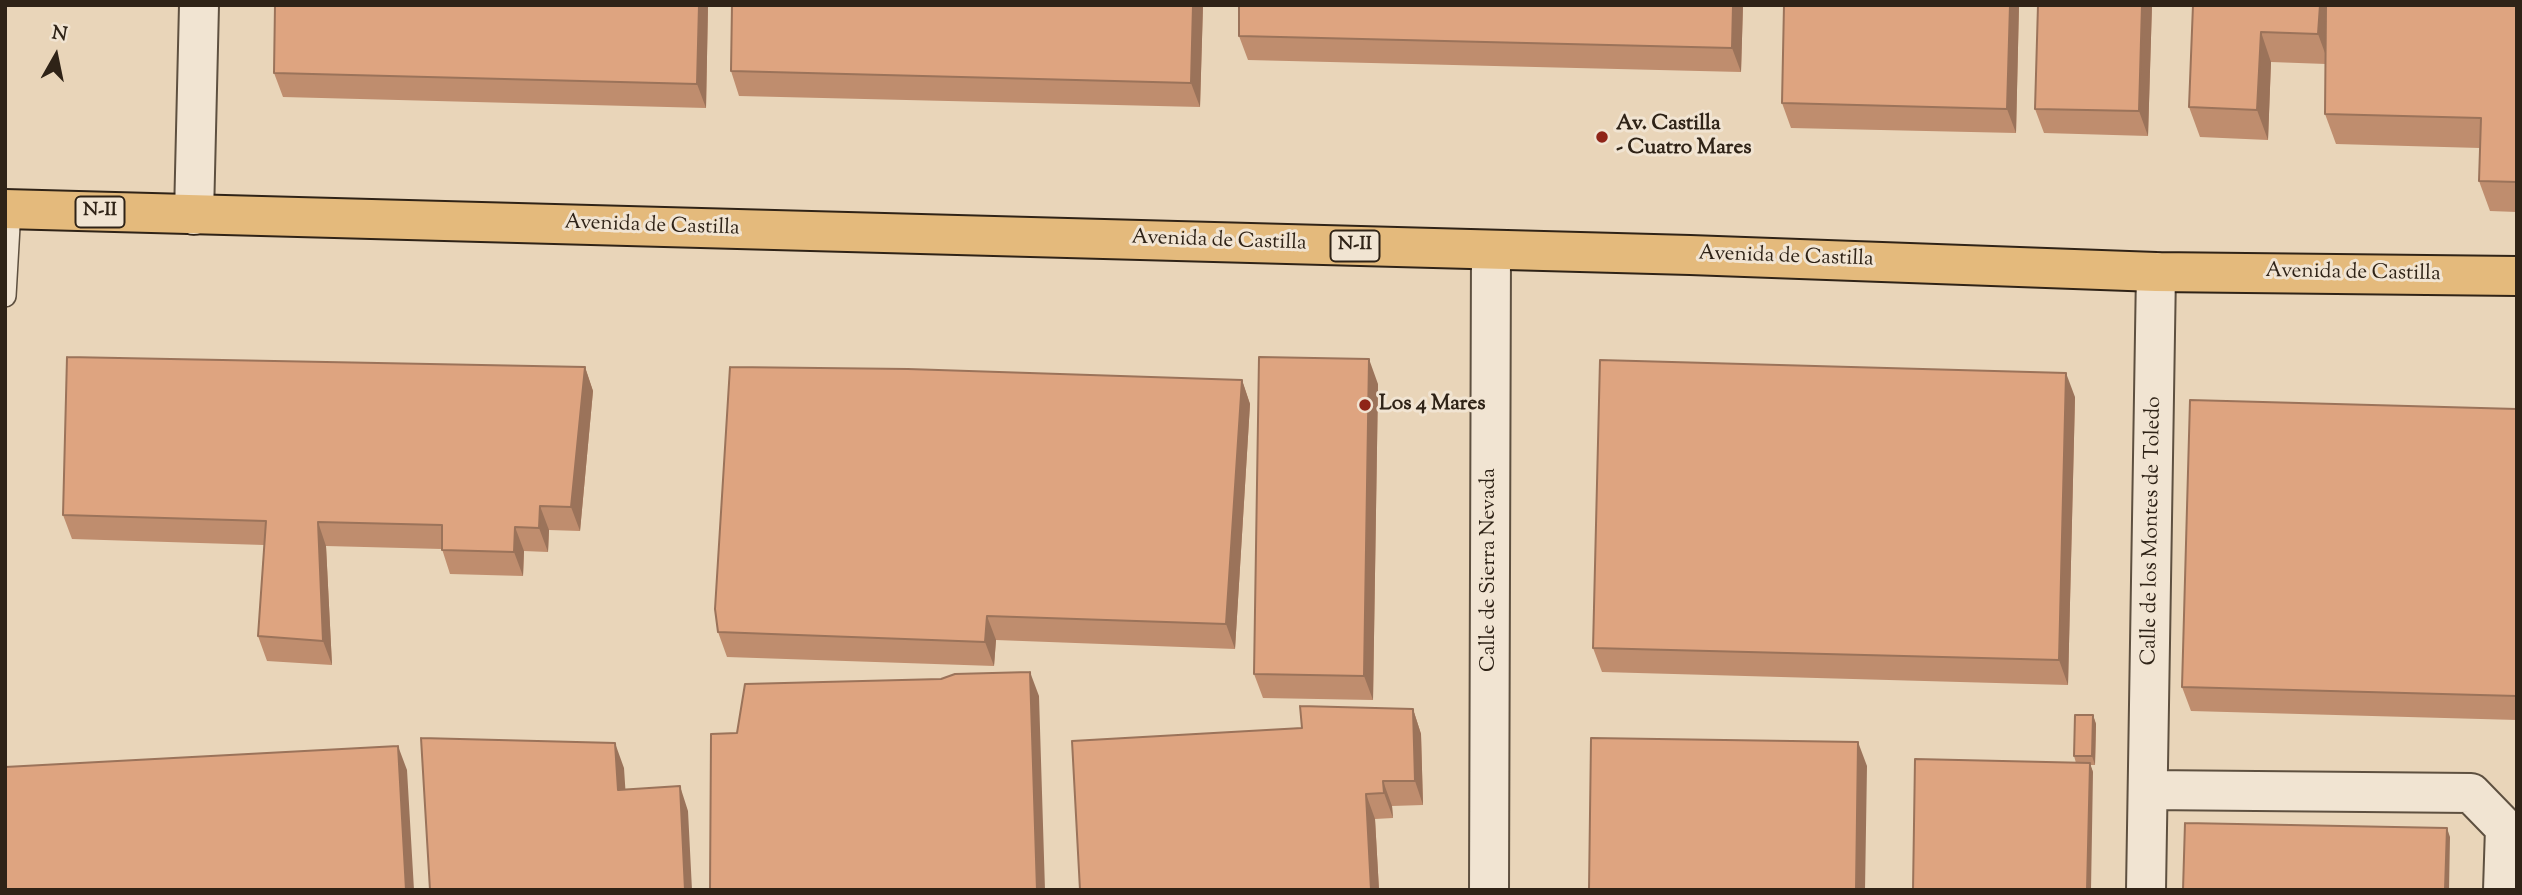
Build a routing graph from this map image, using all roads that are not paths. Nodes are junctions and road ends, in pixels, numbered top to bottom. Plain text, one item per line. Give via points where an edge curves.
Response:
1 (199, 5) edge
2 (7, 209) edge
3 (194, 215) junction
4 (1491, 250) junction
5 (2156, 272) junction
6 (2517, 276) edge
7 (5, 296) edge
8 (2149, 790) junction
9 (1489, 890) edge
10 (2147, 890) edge
11 (2503, 890) edge

1 - 3 street
2 - 3 main road, Avenida de Castilla / N-II
2 - 7 lane
3 - 4 main road, Avenida de Castilla / N-II
4 - 5 main road, Avenida de Castilla / N-II
4 - 9 street, Calle de Sierra Nevada
5 - 6 main road, Avenida de Castilla / N-II
5 - 8 street, Calle de los Montes de Toledo
8 - 10 street, Calle de los Montes de Toledo
8 - 11 street via 2471,793 2505,828

